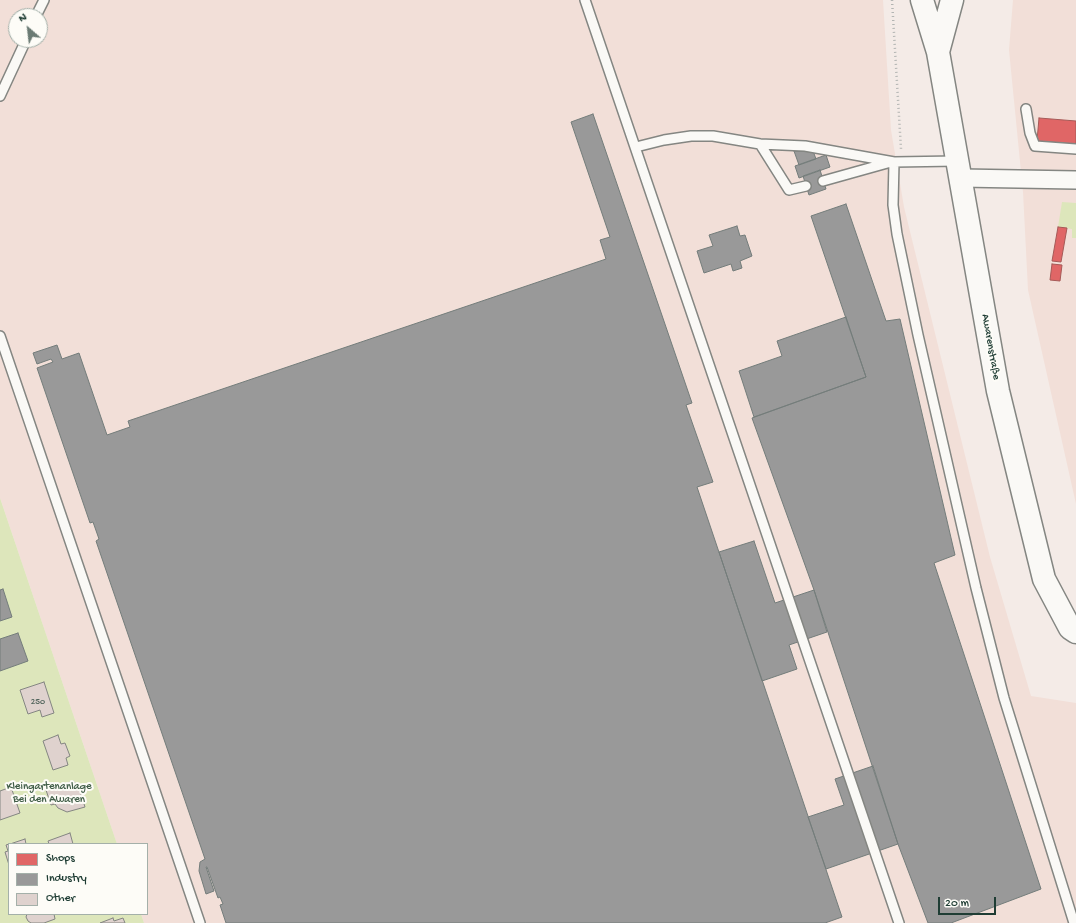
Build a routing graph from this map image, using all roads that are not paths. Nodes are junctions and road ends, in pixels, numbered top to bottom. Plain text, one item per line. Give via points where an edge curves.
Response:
1 (585, 0) edge
2 (922, 0) edge
3 (952, 0) edge
4 (22, 48) edge
5 (938, 52) junction
6 (0, 96) edge
7 (1026, 109) dead end
8 (760, 144) junction
9 (636, 147) junction
10 (1076, 149) edge
11 (898, 162) junction
12 (960, 170) junction
13 (1076, 180) edge
14 (823, 181) dead end
15 (806, 186) dead end
16 (0, 336) edge
17 (1076, 632) edge
18 (200, 923) edge
19 (899, 923) edge
20 (1074, 923) edge

1 - 9 lane
2 - 5 street, Awarenstraße
3 - 5 street, Awarenstraße
4 - 6 lane
5 - 12 street, Awarenstraße
7 - 10 lane via 1030,133 1036,146
8 - 9 lane via 713,136 691,136
8 - 11 lane via 805,146
8 - 15 lane via 789,190
9 - 19 lane
11 - 12 lane
11 - 14 lane
11 - 20 lane via 893,205 897,234 976,588 1004,698
12 - 13 street
12 - 17 street, Awarenstraße via 998,391 1044,579 1070,628
16 - 18 lane

